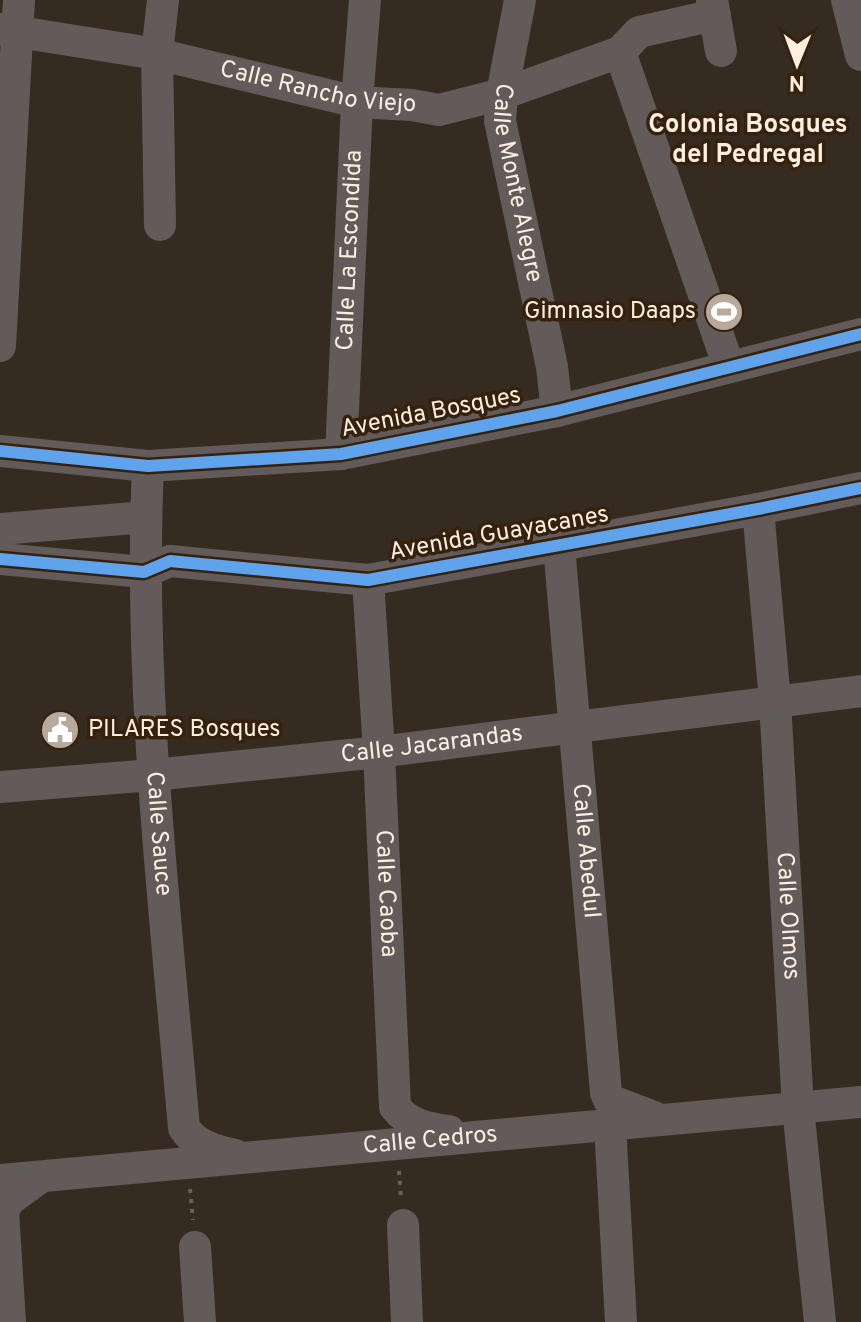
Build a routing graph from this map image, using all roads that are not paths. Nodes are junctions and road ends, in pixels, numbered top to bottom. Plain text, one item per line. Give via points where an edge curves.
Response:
1 (163, 0) edge
2 (365, 0) edge
3 (520, 0) edge
4 (847, 0) edge
5 (713, 7) edge
6 (12, 20) edge
7 (721, 51) dead end
8 (620, 52) junction
9 (157, 54) junction
10 (861, 55) edge
11 (502, 94) junction
12 (357, 102) junction
13 (160, 225) dead end
14 (861, 334) edge
15 (0, 346) edge
16 (729, 367) junction
17 (557, 411) junction
18 (0, 451) edge
19 (341, 454) junction
20 (148, 466) junction
21 (861, 488) edge
22 (758, 509) junction
23 (146, 517) junction
24 (0, 529) edge
25 (559, 546) junction
26 (0, 559) edge
27 (144, 572) junction
28 (368, 580) junction
29 (861, 691) edge
30 (775, 701) junction
31 (573, 728) junction
32 (379, 752) junction
33 (153, 775) junction
34 (0, 787) edge
35 (861, 1102) edge
36 (798, 1108) junction
37 (662, 1120) junction
38 (610, 1125) junction
39 (488, 1136) junction
40 (250, 1157) junction
41 (41, 1177) junction
42 (0, 1180) edge
43 (403, 1225) road end
44 (195, 1247) road end
45 (10, 1322) edge
46 (200, 1322) edge
47 (407, 1322) edge
48 (621, 1322) edge
49 (820, 1322) edge

1 - 9 street
2 - 12 street, Calle La Escondida
3 - 11 street, Calle Monte Alegre
4 - 10 street
5 - 7 street
5 - 8 street, Calle Rancho Viejo via 639,32
6 - 9 street, Calle Rancho Viejo
6 - 15 street
8 - 11 street, Calle Rancho Viejo
8 - 16 street
9 - 12 street, Calle Rancho Viejo
9 - 13 street
11 - 12 street, Calle Rancho Viejo via 439,110
11 - 17 street, Calle Monte Alegre via 500,121
12 - 19 street, Calle La Escondida
14 - 16 street, Avenida Bosques
16 - 17 street, Avenida Bosques
17 - 19 street, Avenida Bosques
18 - 20 street, Avenida Bosques
19 - 20 street, Avenida Bosques
20 - 23 street, Calle Sauce
21 - 22 street, Avenida Guayacanes
22 - 25 street, Avenida Guayacanes
22 - 30 street, Calle Olmos
23 - 24 street
23 - 27 street, Calle Sauce
25 - 28 street, Avenida Guayacanes
25 - 31 street, Calle Abedul
26 - 27 street, Avenida Guayacanes
27 - 28 street, Avenida Guayacanes via 170,561
27 - 33 street, Calle Sauce
28 - 32 street, Calle Caoba
29 - 30 street, Calle Jacarandas
30 - 31 street, Calle Jacarandas
30 - 36 street, Calle Olmos
31 - 32 street, Calle Jacarandas
31 - 37 street, Calle Abedul via 606,1093 609,1100
32 - 33 street, Calle Jacarandas
32 - 39 street, Calle Caoba via 395,1107 420,1126
33 - 34 street, Calle Jacarandas
33 - 40 street, Calle Sauce via 184,1128 208,1147
35 - 36 street, Calle Cedros
36 - 37 street, Calle Cedros
36 - 49 street, Calle Olmos
37 - 38 street, Calle Cedros
38 - 39 street, Calle Cedros
38 - 48 street
39 - 40 street, Calle Cedros
40 - 41 street, Calle Cedros
41 - 42 street, Calle Cedros
41 - 45 street via 9,1200 3,1211
43 - 47 street
44 - 46 street

